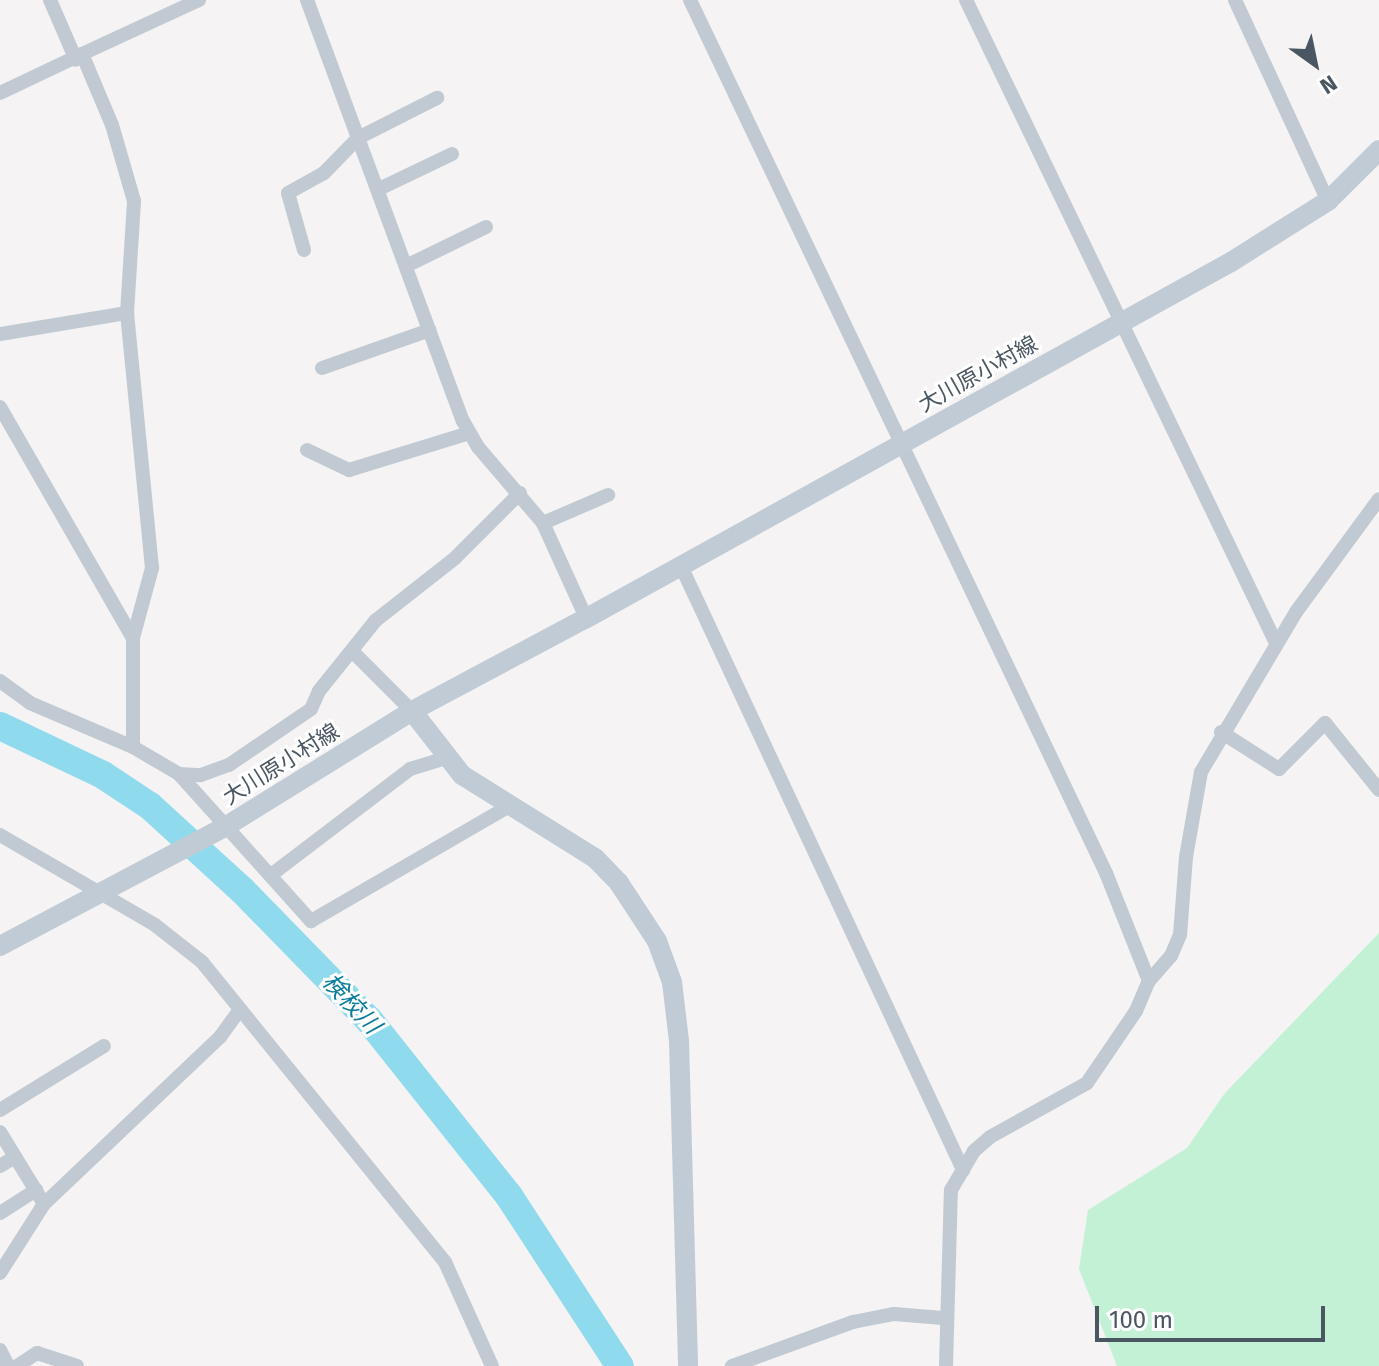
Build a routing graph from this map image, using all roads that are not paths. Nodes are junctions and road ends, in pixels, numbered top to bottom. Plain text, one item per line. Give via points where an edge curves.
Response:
1 (50, 0) edge
2 (199, 0) edge
3 (307, 0) edge
4 (690, 0) edge
5 (966, 0) edge
6 (1235, 0) edge
7 (79, 57) junction
8 (0, 93) edge
9 (437, 98) dead end
10 (358, 138) junction
11 (1379, 150) edge
12 (452, 154) dead end
13 (379, 189) junction
14 (1328, 201) junction
15 (486, 227) dead end
16 (304, 250) dead end
17 (406, 266) junction
18 (127, 313) junction
19 (1120, 323) junction
20 (430, 330) junction
21 (0, 334) edge
22 (322, 368) dead end
23 (0, 407) edge
24 (469, 433) junction
25 (901, 444) junction
26 (307, 450) dead end
27 (520, 493) junction
28 (608, 495) dead end
29 (1376, 508) edge
30 (543, 523) junction
31 (681, 566) junction
32 (585, 618) junction
33 (133, 638) junction
34 (1276, 643) junction
35 (354, 653) junction
36 (0, 681) edge
37 (412, 711) junction
38 (1221, 732) junction
39 (133, 747) junction
40 (447, 758) junction
41 (179, 774) junction
42 (1379, 790) edge
43 (511, 805) junction
44 (225, 827) junction
45 (0, 835) edge
46 (271, 875) junction
47 (100, 895) junction
48 (0, 946) edge
49 (1149, 981) junction
50 (238, 1012) junction
51 (104, 1046) dead end
52 (0, 1110) edge
53 (0, 1132) edge
54 (15, 1157) junction
55 (0, 1166) edge
56 (963, 1170) junction
57 (36, 1190) junction
58 (44, 1204) junction
59 (0, 1213) edge
60 (0, 1273) edge
61 (943, 1318) junction
62 (0, 1350) edge
63 (8, 1366) edge
64 (17, 1366) edge
65 (77, 1366) edge
66 (492, 1366) edge
67 (688, 1366) edge
68 (732, 1366) edge
69 (946, 1366) edge

1 - 7 street
2 - 7 street
3 - 10 street
4 - 25 street
5 - 19 street
6 - 14 street
7 - 8 street
7 - 18 street via 112,125 134,201
9 - 10 street
10 - 13 street
10 - 16 street via 324,173 288,193
11 - 14 main road, 大川原小村線
12 - 13 street
13 - 17 street
14 - 19 main road, 大川原小村線
15 - 17 street
17 - 20 street
18 - 21 street
18 - 33 street via 152,568
19 - 25 main road, 大川原小村線
19 - 34 street
20 - 22 street
20 - 24 street
23 - 33 street
24 - 26 street via 349,470
24 - 27 street
25 - 31 main road, 大川原小村線
25 - 49 street via 1106,873
27 - 30 street
27 - 35 street via 455,558 375,621
28 - 30 street
29 - 34 street
30 - 32 street
31 - 32 main road, 大川原小村線
31 - 56 street
32 - 37 main road, 大川原小村線
33 - 39 street
34 - 38 street
35 - 37 street
35 - 41 street via 319,691 311,709 269,741 229,765 201,775
36 - 39 street via 30,703
37 - 40 main road
37 - 44 main road, 大川原小村線
38 - 42 street via 1279,769 1325,723
38 - 49 street via 1201,772 1186,857 1180,935
39 - 41 street
40 - 43 main road via 481,790
40 - 46 street via 410,769
41 - 44 street
43 - 46 street via 311,921
43 - 67 main road via 558,831 619,883 657,941 672,982 684,1116
44 - 46 street
44 - 47 main road, 大川原小村線
45 - 47 street
47 - 48 main road, 大川原小村線
47 - 50 street via 155,925 202,962
49 - 56 street via 1136,1011 1087,1083 990,1137
50 - 58 street via 220,1037
50 - 66 street via 445,1262
51 - 52 street
53 - 54 street
54 - 55 street
54 - 57 street
56 - 61 street via 951,1190
57 - 58 street
57 - 59 street
58 - 60 street
61 - 68 street via 894,1314 853,1322
61 - 69 street
62 - 63 street
64 - 65 street via 37,1353

